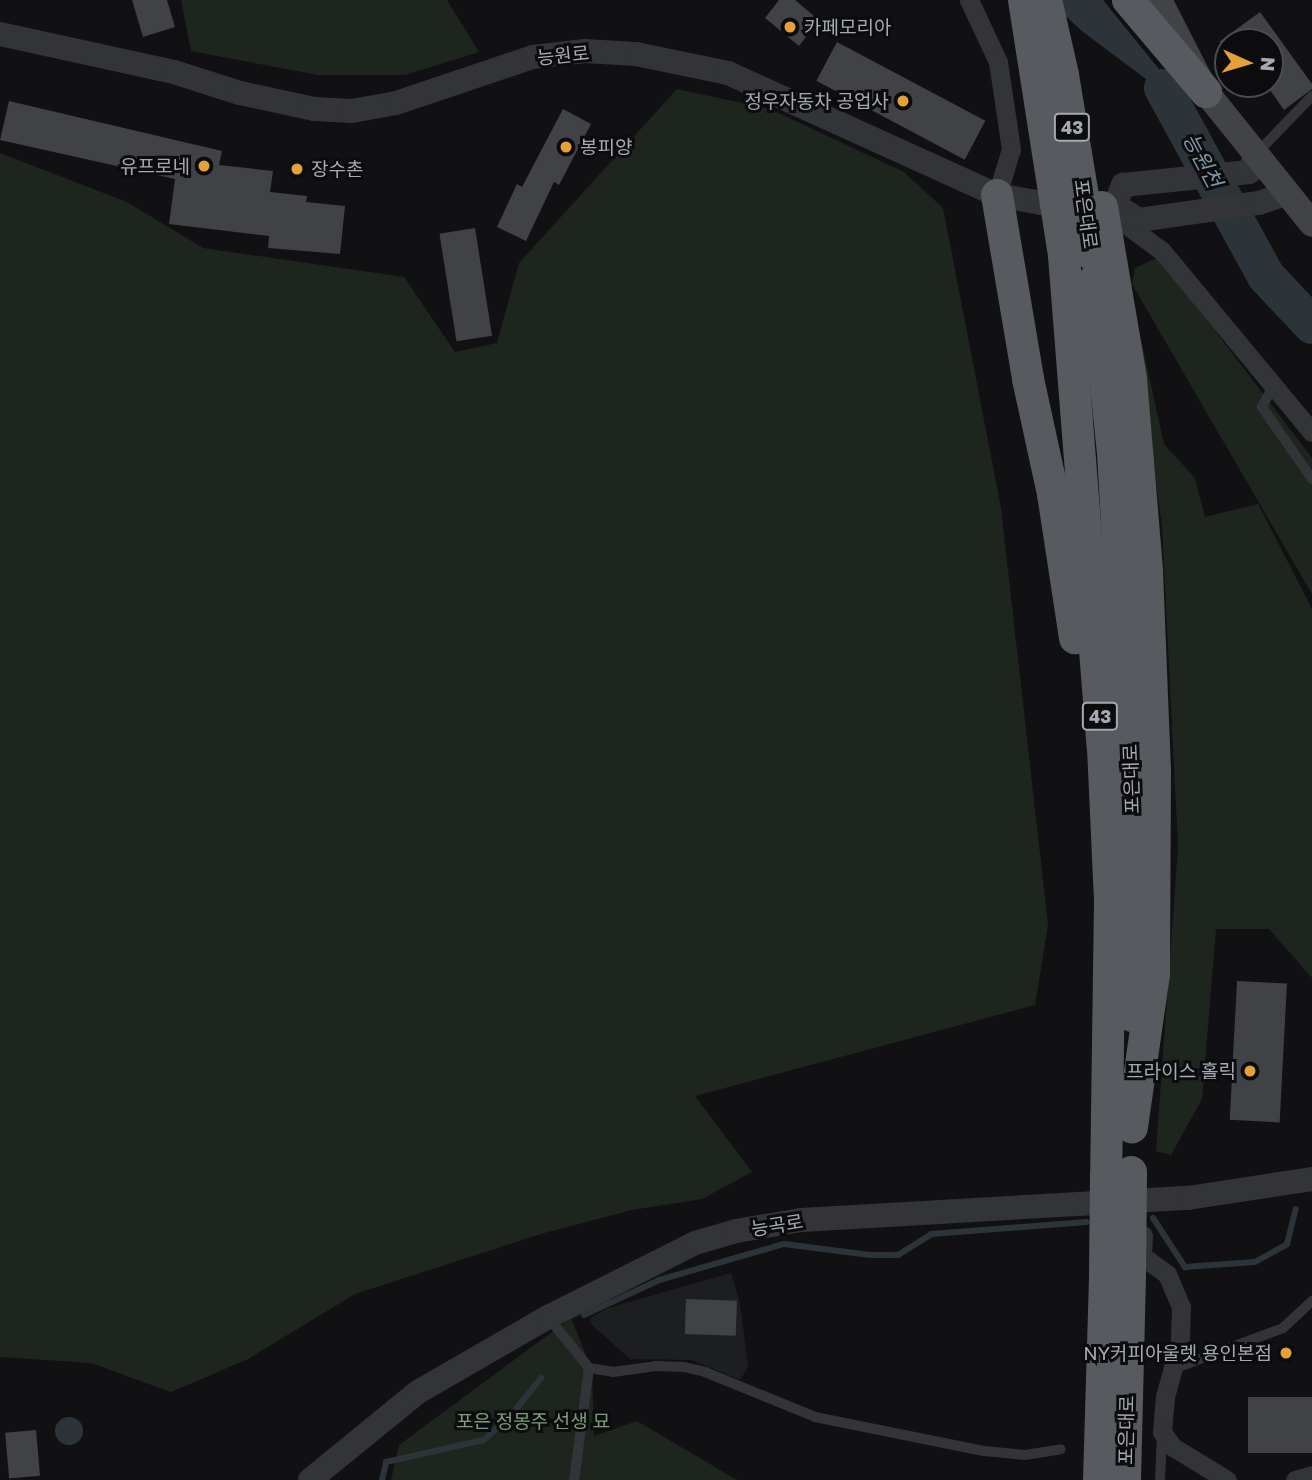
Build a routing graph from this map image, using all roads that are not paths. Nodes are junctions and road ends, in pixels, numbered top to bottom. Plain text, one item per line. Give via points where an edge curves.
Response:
1 (970, 0) edge
2 (1024, 0) edge
3 (1046, 0) edge
4 (1128, 0) edge
5 (1159, 0) edge
6 (0, 34) edge
7 (1206, 92) junction
8 (1312, 96) edge
9 (1253, 164) junction
10 (1285, 194) junction
11 (997, 195) junction
12 (1113, 199) junction
13 (1312, 224) edge
14 (1078, 256) junction
15 (1273, 386) junction
16 (1312, 432) edge
17 (1312, 479) edge
18 (1106, 1072) junction
19 (1132, 1127) junction
20 (1312, 1179) edge
21 (1127, 1182) junction
22 (1118, 1275) junction
23 (1312, 1301) edge
24 (548, 1317) junction
25 (589, 1368) junction
26 (1172, 1370) junction
27 (1162, 1432) junction
28 (1061, 1449) dead end
29 (1312, 1475) edge
30 (310, 1480) edge
31 (575, 1480) edge
32 (1099, 1480) edge
33 (1125, 1480) edge
34 (1160, 1480) edge
35 (1227, 1480) edge
36 (1295, 1480) edge

1 - 11 street via 998,62 1011,149
2 - 14 highway, 43, bridge
3 - 14 highway, 포은대로 / 43, bridge via 1063,75
4 - 7 highway
5 - 7 main road
6 - 11 street, 능원로 via 174,72 240,93 314,109 352,111 396,103 533,57 585,51 636,54 728,74
7 - 9 main road
8 - 9 lane
9 - 10 main road
9 - 12 street
10 - 12 street, 능원로 via 1259,203 1139,220
10 - 13 main road
11 - 12 street, 능원로 via 1042,203
11 - 18 highway via 1053,494 1086,716
12 - 15 street
12 - 19 highway via 1147,571 1155,773 1154,974
14 - 18 highway, 포은대로 / 43 via 1110,900
14 - 19 highway, 포은대로 / 43 via 1113,453 1132,778
15 - 16 street
15 - 17 lane via 1262,407
18 - 21 highway, 포은대로 / 43
19 - 21 highway, 포은대로 / 43
20 - 21 street, 능곡로 via 1188,1198
21 - 22 highway, 43, bridge
21 - 24 street, 능곡로 via 736,1231 652,1262
21 - 26 street via 1142,1256 1167,1274 1181,1307 1180,1342
22 - 32 highway, 포은대로 / 43
22 - 33 highway, 포은대로 / 43
23 - 26 lane via 1283,1328
24 - 25 lane
24 - 30 street, 능곡로 via 418,1392
25 - 28 lane via 612,1372 684,1367 815,1417 984,1451 1025,1455
25 - 31 lane
26 - 27 street
27 - 34 lane
27 - 35 street via 1173,1447
29 - 36 street

